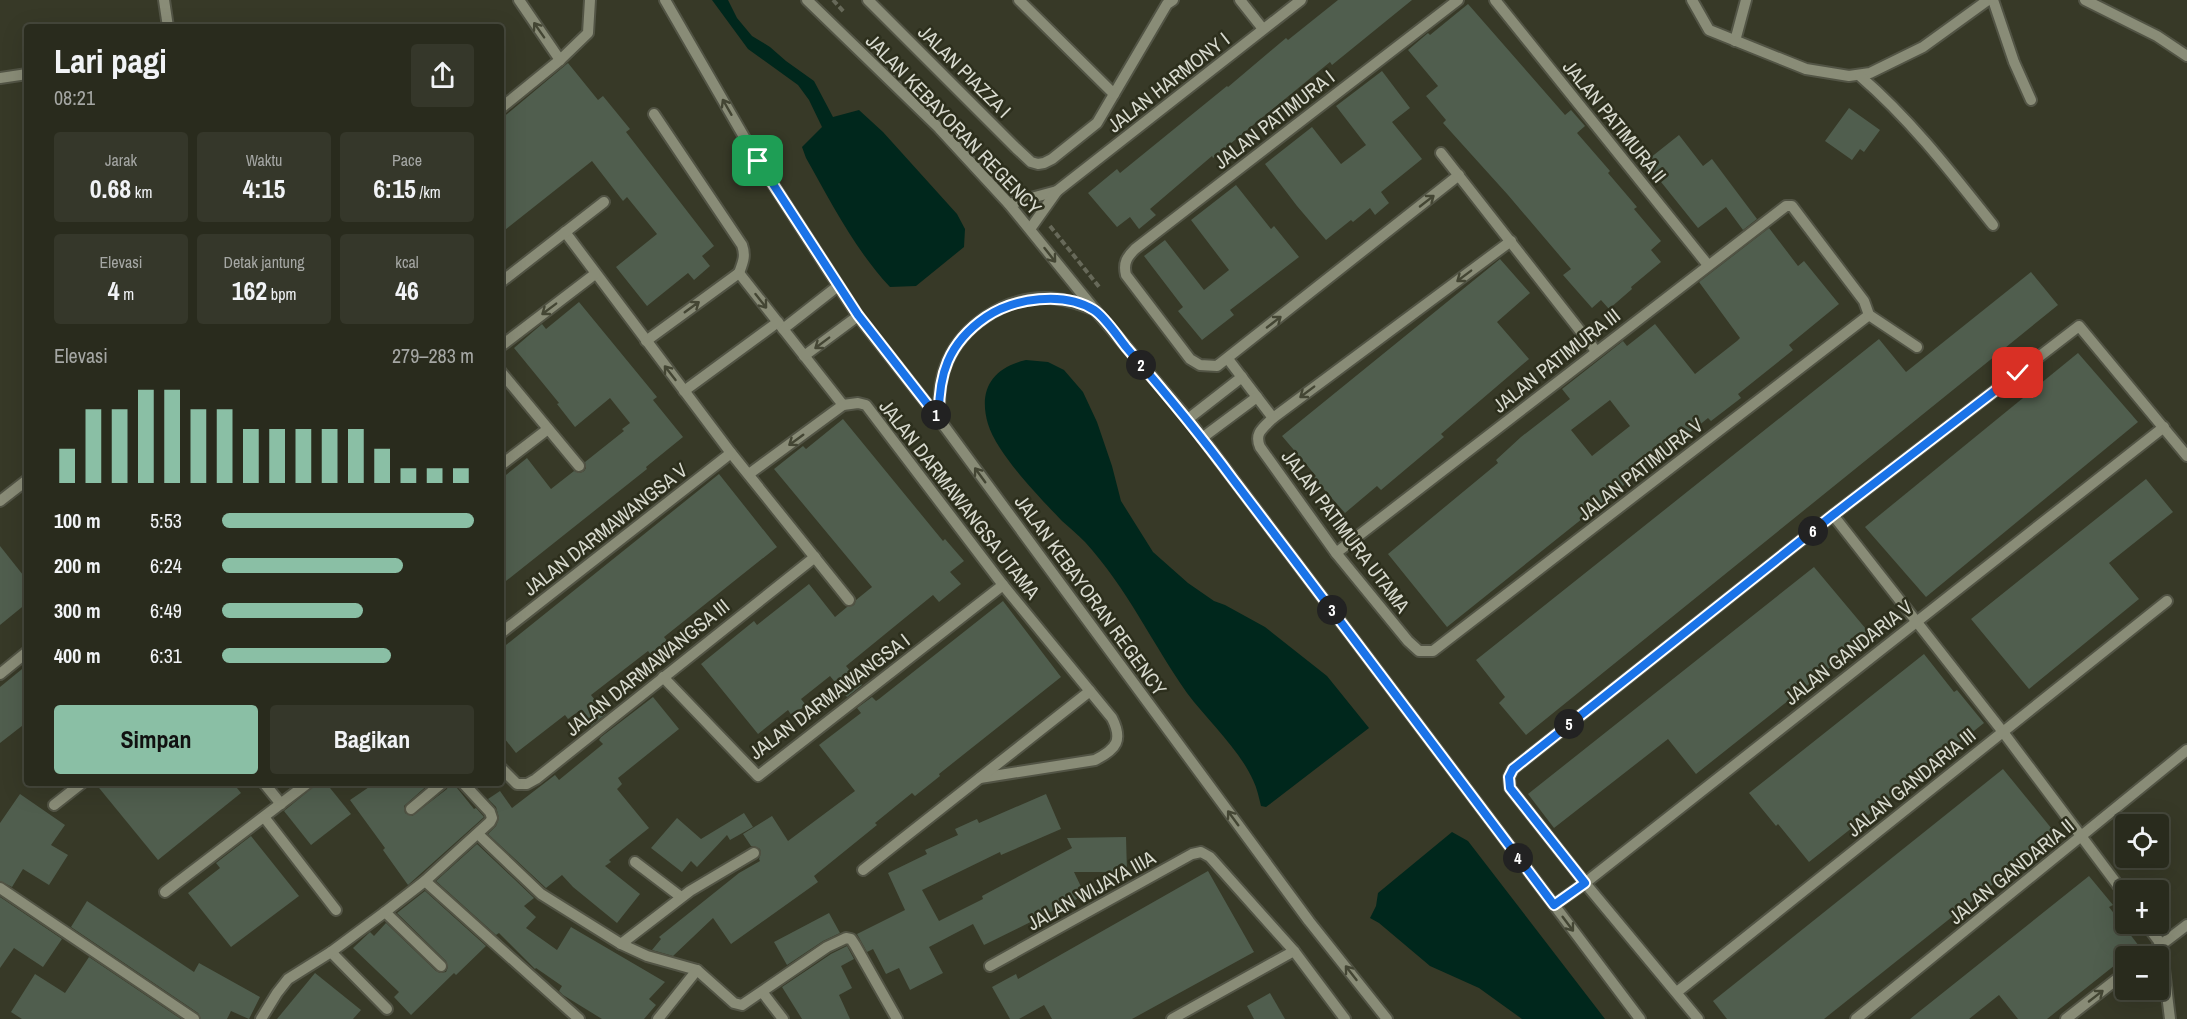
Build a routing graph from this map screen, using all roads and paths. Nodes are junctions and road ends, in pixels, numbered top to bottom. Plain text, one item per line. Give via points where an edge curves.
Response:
1 (164, 0) edge
2 (519, 0) edge
3 (590, 0) edge
4 (665, 0) edge
5 (807, 0) edge
6 (868, 0) edge
7 (1019, 0) edge
8 (1240, 0) edge
9 (1301, 0) edge
10 (1458, 0) edge
11 (1495, 0) edge
12 (1692, 0) edge
13 (1746, 0) edge
14 (1988, 0) edge
15 (1993, 0) edge
16 (2085, 0) edge
17 (1168, 1) edge
18 (168, 24) edge
19 (1263, 29) junction
20 (1735, 40) junction
21 (2187, 56) edge
22 (560, 60) junction
23 (24, 74) edge
24 (1860, 75) junction
25 (0, 78) edge
26 (1114, 94) junction
27 (2031, 100) dead end
28 (504, 106) edge
29 (654, 114) dead end
30 (1441, 153) dead end
31 (1459, 175) junction
32 (1057, 191) junction
33 (604, 202) dead end
34 (1009, 204) junction
35 (1993, 225) dead end
36 (1030, 229) junction
37 (565, 232) junction
38 (1511, 241) junction
39 (1708, 265) junction
40 (739, 273) junction
41 (595, 274) junction
42 (504, 280) edge
43 (838, 286) junction
44 (1095, 310) junction
45 (858, 315) junction
46 (1869, 315) junction
47 (780, 326) junction
48 (646, 341) junction
49 (504, 344) edge
50 (1917, 347) dead end
51 (1596, 351) junction
52 (804, 356) junction
53 (1228, 359) junction
54 (504, 376) edge
55 (1242, 377) junction
56 (684, 391) junction
57 (1257, 397) junction
58 (843, 405) junction
59 (1273, 418) junction
60 (939, 419) junction
61 (1188, 419) junction
62 (2164, 427) junction
63 (548, 429) junction
64 (1202, 438) junction
65 (731, 453) junction
66 (2187, 456) edge
67 (504, 463) edge
68 (579, 466) dead end
69 (749, 474) junction
70 (24, 485) edge
71 (0, 501) edge
72 (1833, 515) junction
73 (1336, 553) junction
74 (814, 556) junction
75 (1003, 585) junction
76 (849, 600) dead end
77 (2167, 601) dead end
78 (1916, 621) junction
79 (504, 631) edge
80 (1433, 651) joint
81 (24, 654) edge
82 (0, 674) edge
83 (663, 677) junction
84 (1090, 692) junction
85 (2003, 732) junction
86 (2187, 750) edge
87 (504, 771) edge
88 (980, 778) junction
89 (78, 786) edge
90 (266, 786) edge
91 (304, 786) edge
92 (438, 786) edge
93 (466, 786) edge
94 (281, 804) junction
95 (54, 805) dead end
96 (411, 809) dead end
97 (264, 817) junction
98 (478, 834) junction
99 (2081, 837) junction
100 (754, 853) dead end
101 (635, 862) dead end
102 (863, 870) dead end
103 (425, 881) junction
104 (2115, 882) edge
105 (1585, 883) junction
106 (0, 888) edge
107 (165, 892) dead end
108 (681, 897) junction
109 (1554, 905) junction
110 (336, 910) dead end
111 (385, 912) junction
112 (2187, 925) edge
113 (2154, 934) edge
114 (621, 944) junction
115 (2161, 944) junction
116 (2159, 946) edge
117 (1294, 951) junction
118 (332, 952) junction
119 (441, 966) dead end
120 (990, 966) dead end
121 (697, 970) junction
122 (2115, 981) edge
123 (1677, 992) junction
124 (763, 993) junction
125 (387, 1008) dead end
126 (194, 1019) edge
127 (261, 1019) edge
128 (579, 1019) edge
129 (658, 1019) edge
130 (783, 1019) edge
131 (897, 1019) edge
132 (1172, 1019) edge
133 (1345, 1019) edge
134 (1387, 1019) edge
135 (1640, 1019) edge
136 (1698, 1019) edge
137 (1856, 1019) edge
138 (2066, 1019) edge
139 (2170, 1019) edge

1 - 18 street
22 -> 2 street
3 - 22 street via 588,33
43 -> 4 street, JALAN KEBAYORAN REGENCY via 758,161
5 - 34 street, JALAN KEBAYORAN REGENCY via 939,128
6 - 26 street, JALAN PIAZZA I via 1031,162 1052,159 1097,123
7 - 26 street
8 - 19 street
9 - 19 street, JALAN HARMONY I
10 - 53 street, JALAN PATIMURA I via 1135,249 1125,263 1126,275 1194,362 1209,367
11 - 39 street, JALAN PATIMURA II
12 - 20 street via 1709,30
13 - 20 street
14 - 24 street via 1923,47
15 - 27 street
16 - 21 street via 2157,36
17 - 26 street
19 - 32 street, JALAN HARMONY I
20 - 24 street via 1806,69
22 - 28 street
23 - 25 street
24 - 35 street via 1928,144
29 - 40 street via 742,245 745,252
30 - 31 street
31 - 38 street
53 -> 31 street
32 - 34 street, JALAN HARMONY I
32 - 36 street, JALAN HARMONY I
33 - 37 street
34 - 36 street, JALAN KEBAYORAN REGENCY
36 -> 44 street, JALAN KEBAYORAN REGENCY
37 - 41 street
37 - 42 street
38 - 51 street
38 -> 59 street, JALAN PATIMURA UTAMA
39 - 46 street, JALAN PATIMURA III via 1786,206 1792,206 1864,301
39 - 51 street, JALAN PATIMURA III
40 -> 47 street
48 -> 40 street
41 - 48 street
41 -> 49 street
43 - 45 street, JALAN KEBAYORAN REGENCY
43 - 47 street
44 - 60 street via 1070,301 1028,300 995,311 973,326 956,345 945,368 939,393
44 - 61 street, JALAN KEBAYORAN REGENCY
45 -> 52 street
45 - 60 street, JALAN KEBAYORAN REGENCY
46 - 50 street
46 - 80 street, JALAN PATIMURA V
47 - 52 street
47 - 56 street
56 -> 48 street
51 - 73 street, JALAN PATIMURA III
52 - 58 street
53 - 55 street
54 - 63 street
55 - 57 street
55 - 61 street
56 - 65 street
57 - 59 street
57 - 64 street
58 -> 69 street
58 - 75 street, JALAN DARMAWANGSA UTAMA via 867,405
59 - 73 street, JALAN PATIMURA UTAMA via 1258,432 1257,440
134 -> 60 street, JALAN KEBAYORAN REGENCY via 1309,921
61 - 64 street, JALAN KEBAYORAN REGENCY
62 - 66 street
62 - 72 street via 2079,326
62 - 78 street, JALAN GANDARIA V
63 - 67 street
63 - 68 street
64 - 109 street, JALAN KEBAYORAN REGENCY
65 - 69 street
65 - 79 street, JALAN DARMAWANGSA V
69 - 74 street
70 - 71 street
72 - 78 street
72 - 105 street via 1513,769 1510,788
73 - 80 street, JALAN PATIMURA UTAMA via 1408,641 1419,651
74 - 76 street
74 - 83 street, JALAN DARMAWANGSA III
75 - 83 street, JALAN DARMAWANGSA I via 758,776
75 - 84 street, JALAN DARMAWANGSA UTAMA
77 - 85 street, JALAN GANDARIA III
78 - 85 street
78 - 105 street, JALAN GANDARIA V
81 - 82 street
83 - 87 street, JALAN DARMAWANGSA III via 527,784 517,784
84 - 88 street
84 - 88 street, JALAN DARMAWANGSA UTAMA via 1112,718 1118,732 1118,741 1106,754 1095,760
85 - 99 street
85 - 123 street, JALAN GANDARIA III
86 - 99 street, JALAN GANDARIA II
88 - 102 street
89 - 95 street
90 - 94 street
91 - 94 street
92 - 96 street
93 - 98 street via 492,815
94 - 97 street
97 - 107 street
97 - 110 street
98 - 103 street
98 - 114 street via 541,894
99 - 104 street
99 - 137 street, JALAN GANDARIA II
100 - 108 street
101 - 108 street
103 - 111 street
103 - 128 street
105 - 109 street, JALAN GANDARIA V
105 - 123 street
106 - 126 street
108 - 114 street
109 -> 135 street, JALAN KEBAYORAN REGENCY
111 - 118 street
111 - 119 street
112 - 115 street
113 - 115 street
114 - 121 street
115 - 116 street
115 - 139 street
117 - 120 street, JALAN WIJAYA IIIA via 1210,857 1201,852
117 - 132 street
117 - 133 street
118 - 125 street
118 - 127 street via 288,979
121 - 124 street via 738,1005
121 - 129 street
138 -> 122 street
123 - 136 street
124 - 130 street
124 - 131 street via 837,940 848,938

